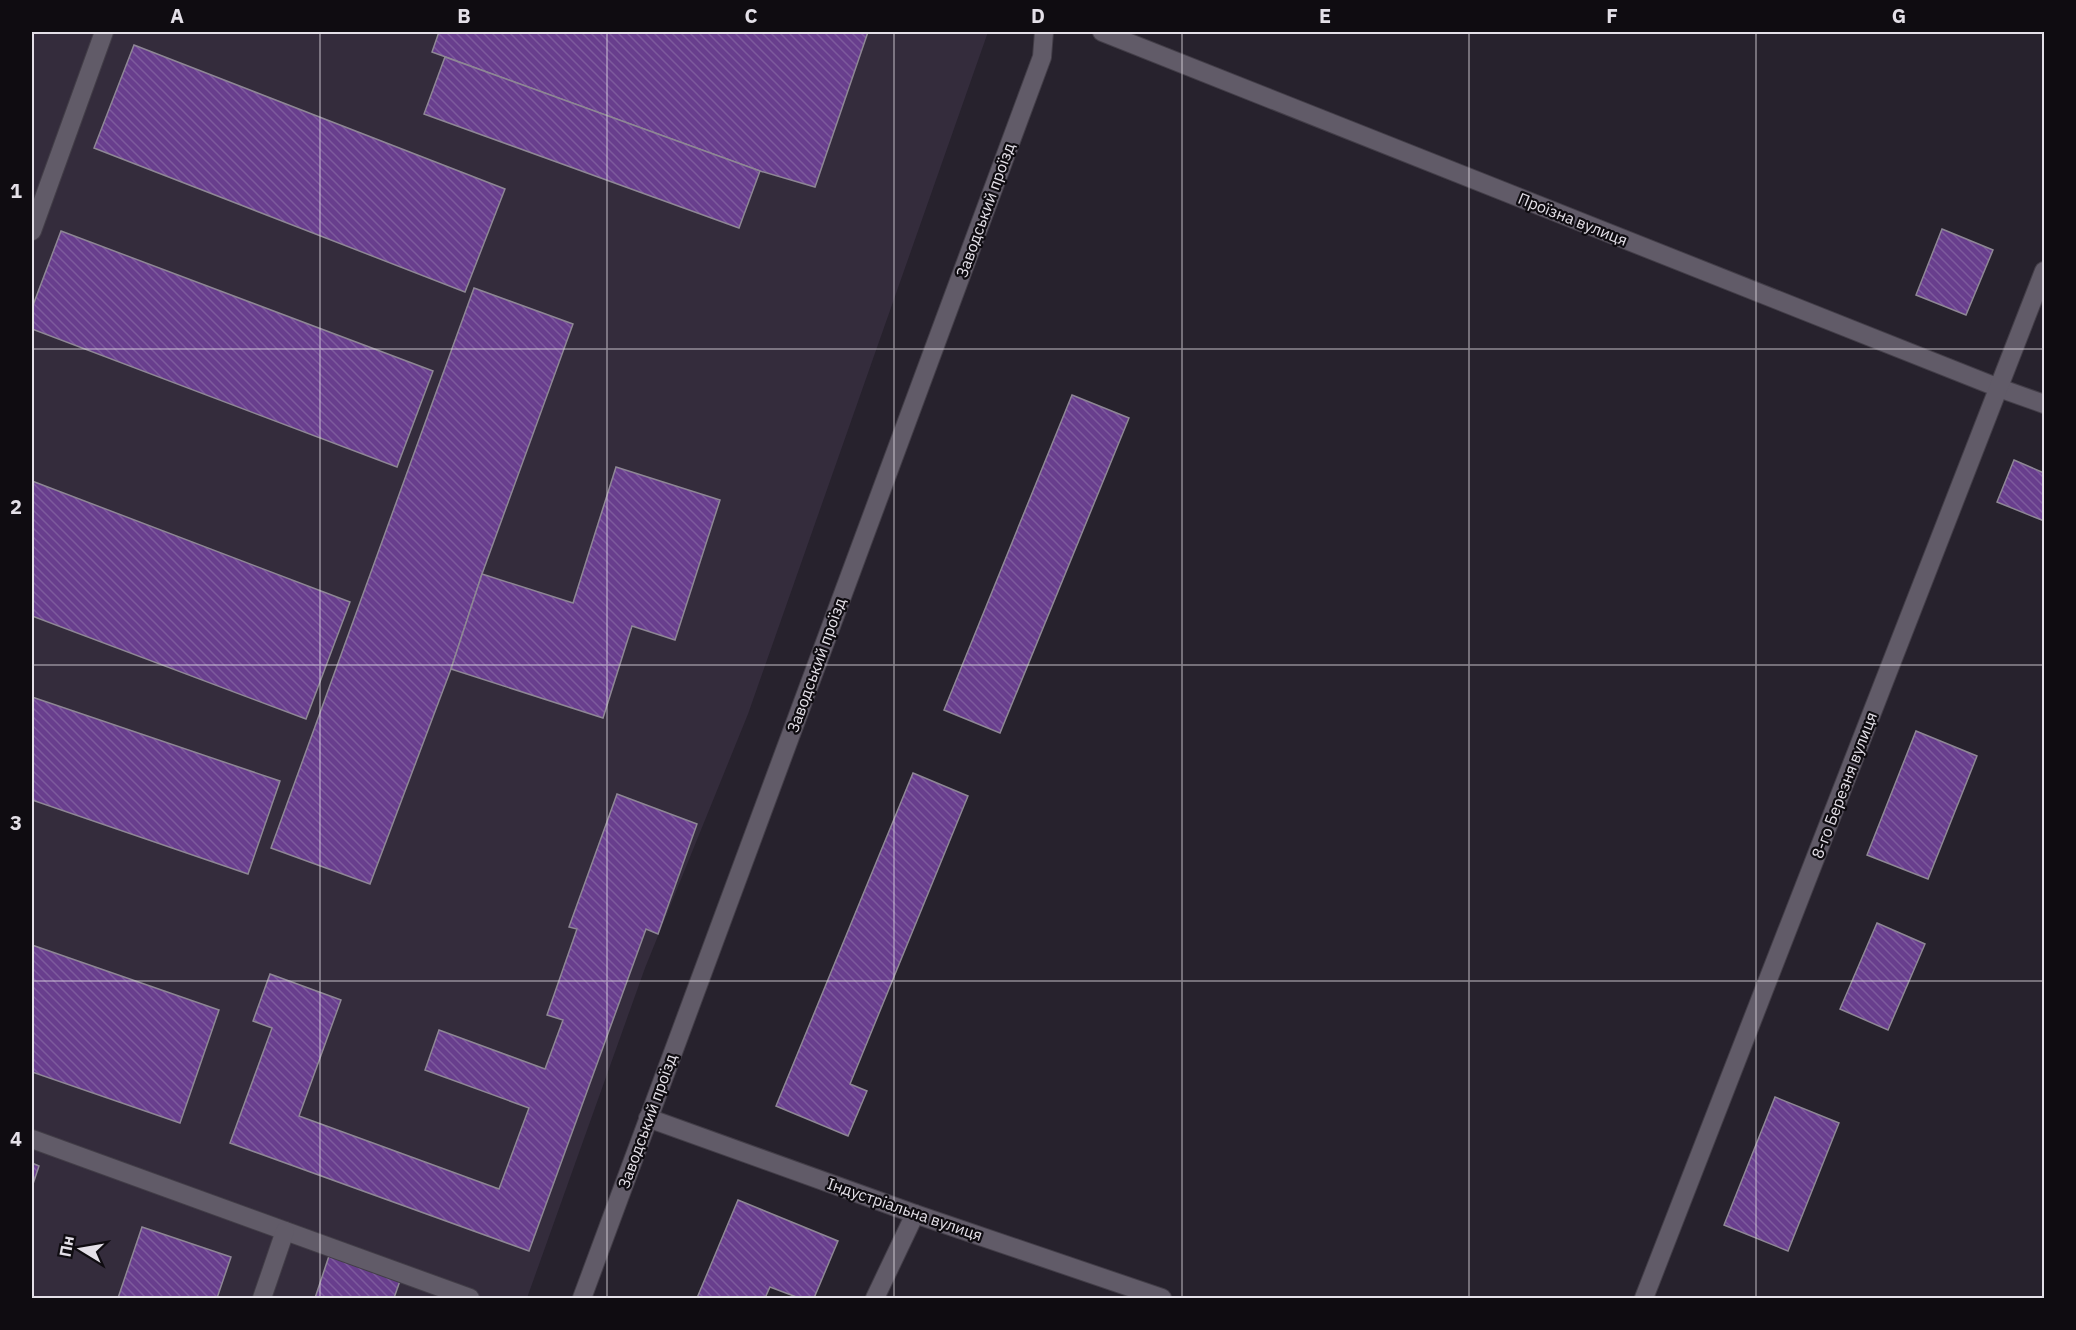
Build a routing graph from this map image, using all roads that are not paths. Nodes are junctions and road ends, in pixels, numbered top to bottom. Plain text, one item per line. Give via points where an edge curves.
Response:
1 (104, 32) edge
2 (1044, 32) edge
3 (1102, 32) edge
4 (32, 231) edge
5 (2044, 271) edge
6 (1999, 388) junction
7 (2044, 404) edge
8 (648, 1118) junction
9 (32, 1139) edge
10 (915, 1214) junction
11 (285, 1231) junction
12 (262, 1299) edge
13 (470, 1299) edge
14 (582, 1299) edge
15 (874, 1299) edge
16 (1162, 1299) edge
17 (1644, 1299) edge

1 - 4 street
2 - 8 street, Заводський проїзд via 1038,68
3 - 6 street, Проїзна вулиця
5 - 6 street, 8-го Березня вулиця
6 - 7 street, Проїзна вулиця
6 - 17 street, 8-го Березня вулиця
8 - 10 street, Індустріальна вулиця
8 - 14 street, Заводський проїзд
9 - 11 street
10 - 15 street
10 - 16 street, Індустріальна вулиця
11 - 12 street
11 - 13 street

